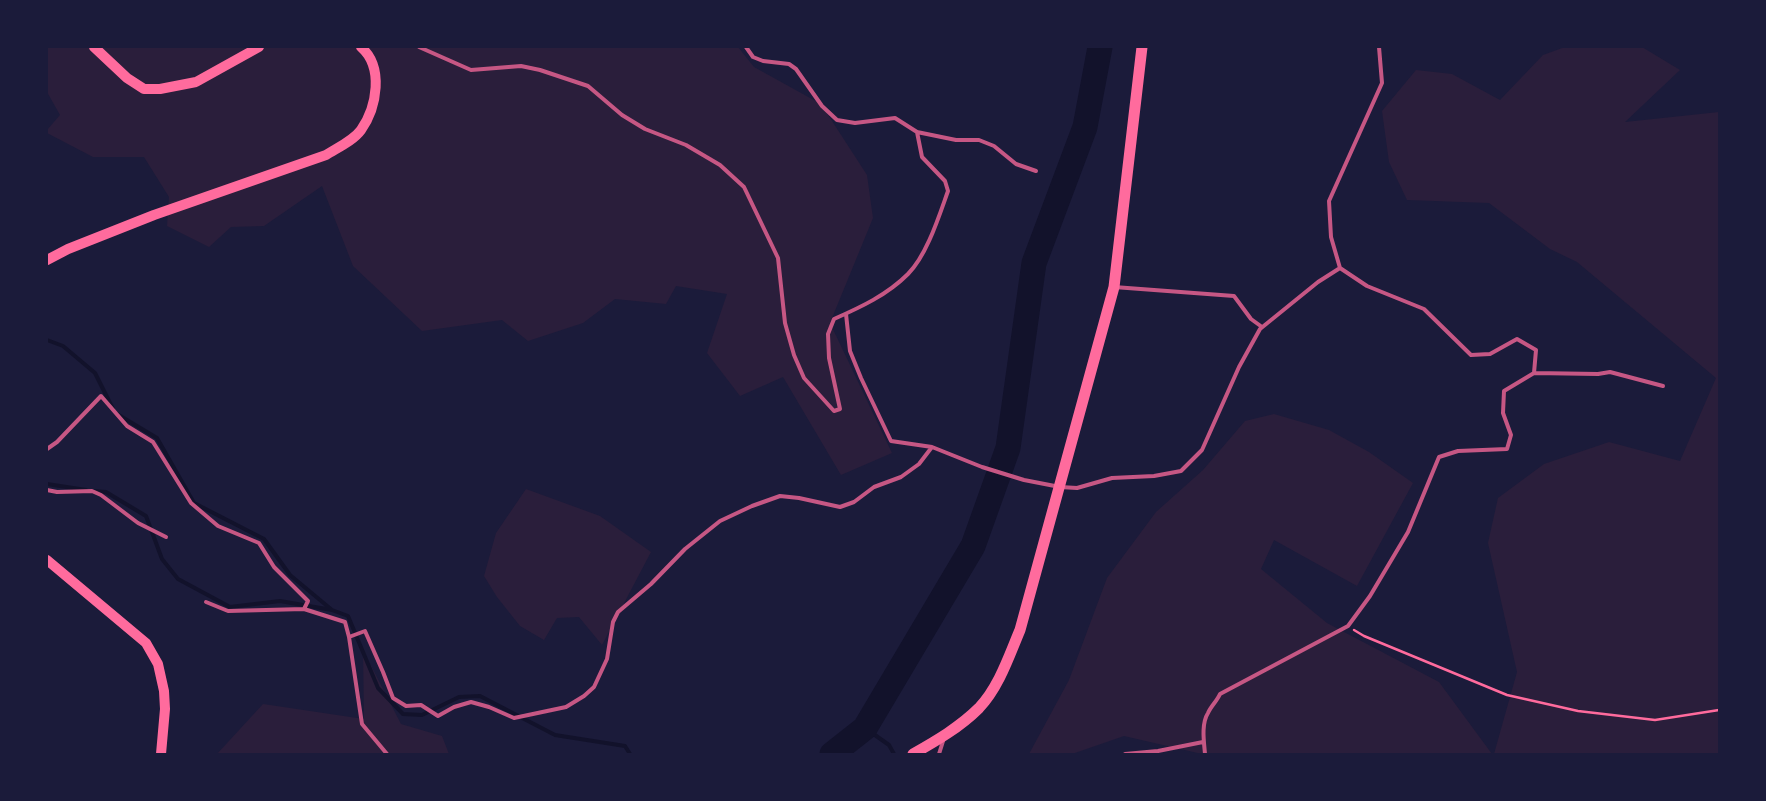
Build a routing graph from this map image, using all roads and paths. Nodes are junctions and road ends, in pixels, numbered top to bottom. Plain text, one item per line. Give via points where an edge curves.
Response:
1 (94, 47) edge
2 (259, 47) edge
3 (361, 47) edge
4 (419, 47) edge
5 (746, 47) edge
6 (1142, 47) edge
7 (1379, 47) edge
8 (917, 132) junction
9 (1036, 172) dead end
10 (47, 260) edge
11 (1340, 268) junction
12 (1114, 287) junction
13 (846, 314) junction
14 (1262, 327) junction
15 (1534, 373) junction
16 (1663, 386) dead end
17 (932, 447) junction
18 (47, 449) edge
19 (1060, 487) junction
20 (47, 490) edge
21 (166, 537) dead end
22 (47, 560) edge
23 (206, 602) dead end
24 (304, 609) junction
25 (1348, 626) junction
26 (349, 637) junction
27 (1719, 710) edge
28 (944, 736) junction
29 (1203, 742) junction
30 (161, 754) edge
31 (387, 754) edge
32 (913, 754) edge
33 (939, 754) edge
34 (1125, 754) edge
35 (1205, 754) edge

1 - 2 main road via 127,78 144,89 160,89 196,82
3 - 10 main road via 367,53 374,70 376,90 371,109 360,130 345,144 326,155 154,215
4 - 13 street via 470,70 521,66 588,86 622,115 645,129 686,145 720,165 744,187 778,258 785,324 794,355 804,378 834,411 840,409 828,334 834,319
5 - 8 street via 753,57 763,61 789,64 796,69 822,106 837,120 855,123 895,118
6 - 12 highway
7 - 11 street via 1382,83 1329,201 1331,237
8 - 9 street via 956,140 979,140 994,146 1016,164
8 - 13 street via 922,157 944,181 948,191 938,217 920,258 909,273 879,297
11 - 14 street via 1318,282
11 - 15 street via 1367,286 1424,309 1471,355 1490,354 1517,339 1536,350
12 - 14 street via 1234,296 1251,319
12 - 19 highway
13 - 17 street via 850,351 891,441
14 - 19 street via 1239,367 1202,450 1181,471 1154,476 1112,478 1077,488
15 - 16 street via 1610,372
15 - 25 street via 1504,391 1503,413 1511,435 1506,449 1458,451 1439,457 1408,532 1370,596
17 - 19 street via 982,467 1024,480
17 - 26 street via 919,464 901,477 874,487 854,502 840,507 780,496 720,521 685,549 651,584 618,612 613,622 607,659 594,686 566,707 514,718 471,702 454,707 438,716 421,705 406,706 393,698 365,632
18 - 24 street via 57,442 101,396 127,426 153,442 191,503 218,526 259,543 274,567 308,601
19 - 28 highway via 1020,630 1000,679 979,708
20 - 21 street via 92,491 138,523
22 - 30 main road via 146,643 158,664 164,691
23 - 24 street via 228,611
24 - 26 street via 345,622
25 - 27 path via 1364,636 1507,695 1578,711 1648,719
25 - 29 street via 1220,694 1213,708 1207,713
26 - 31 street via 362,724
28 - 32 highway
28 - 33 street
29 - 34 street via 1158,751
29 - 35 street

